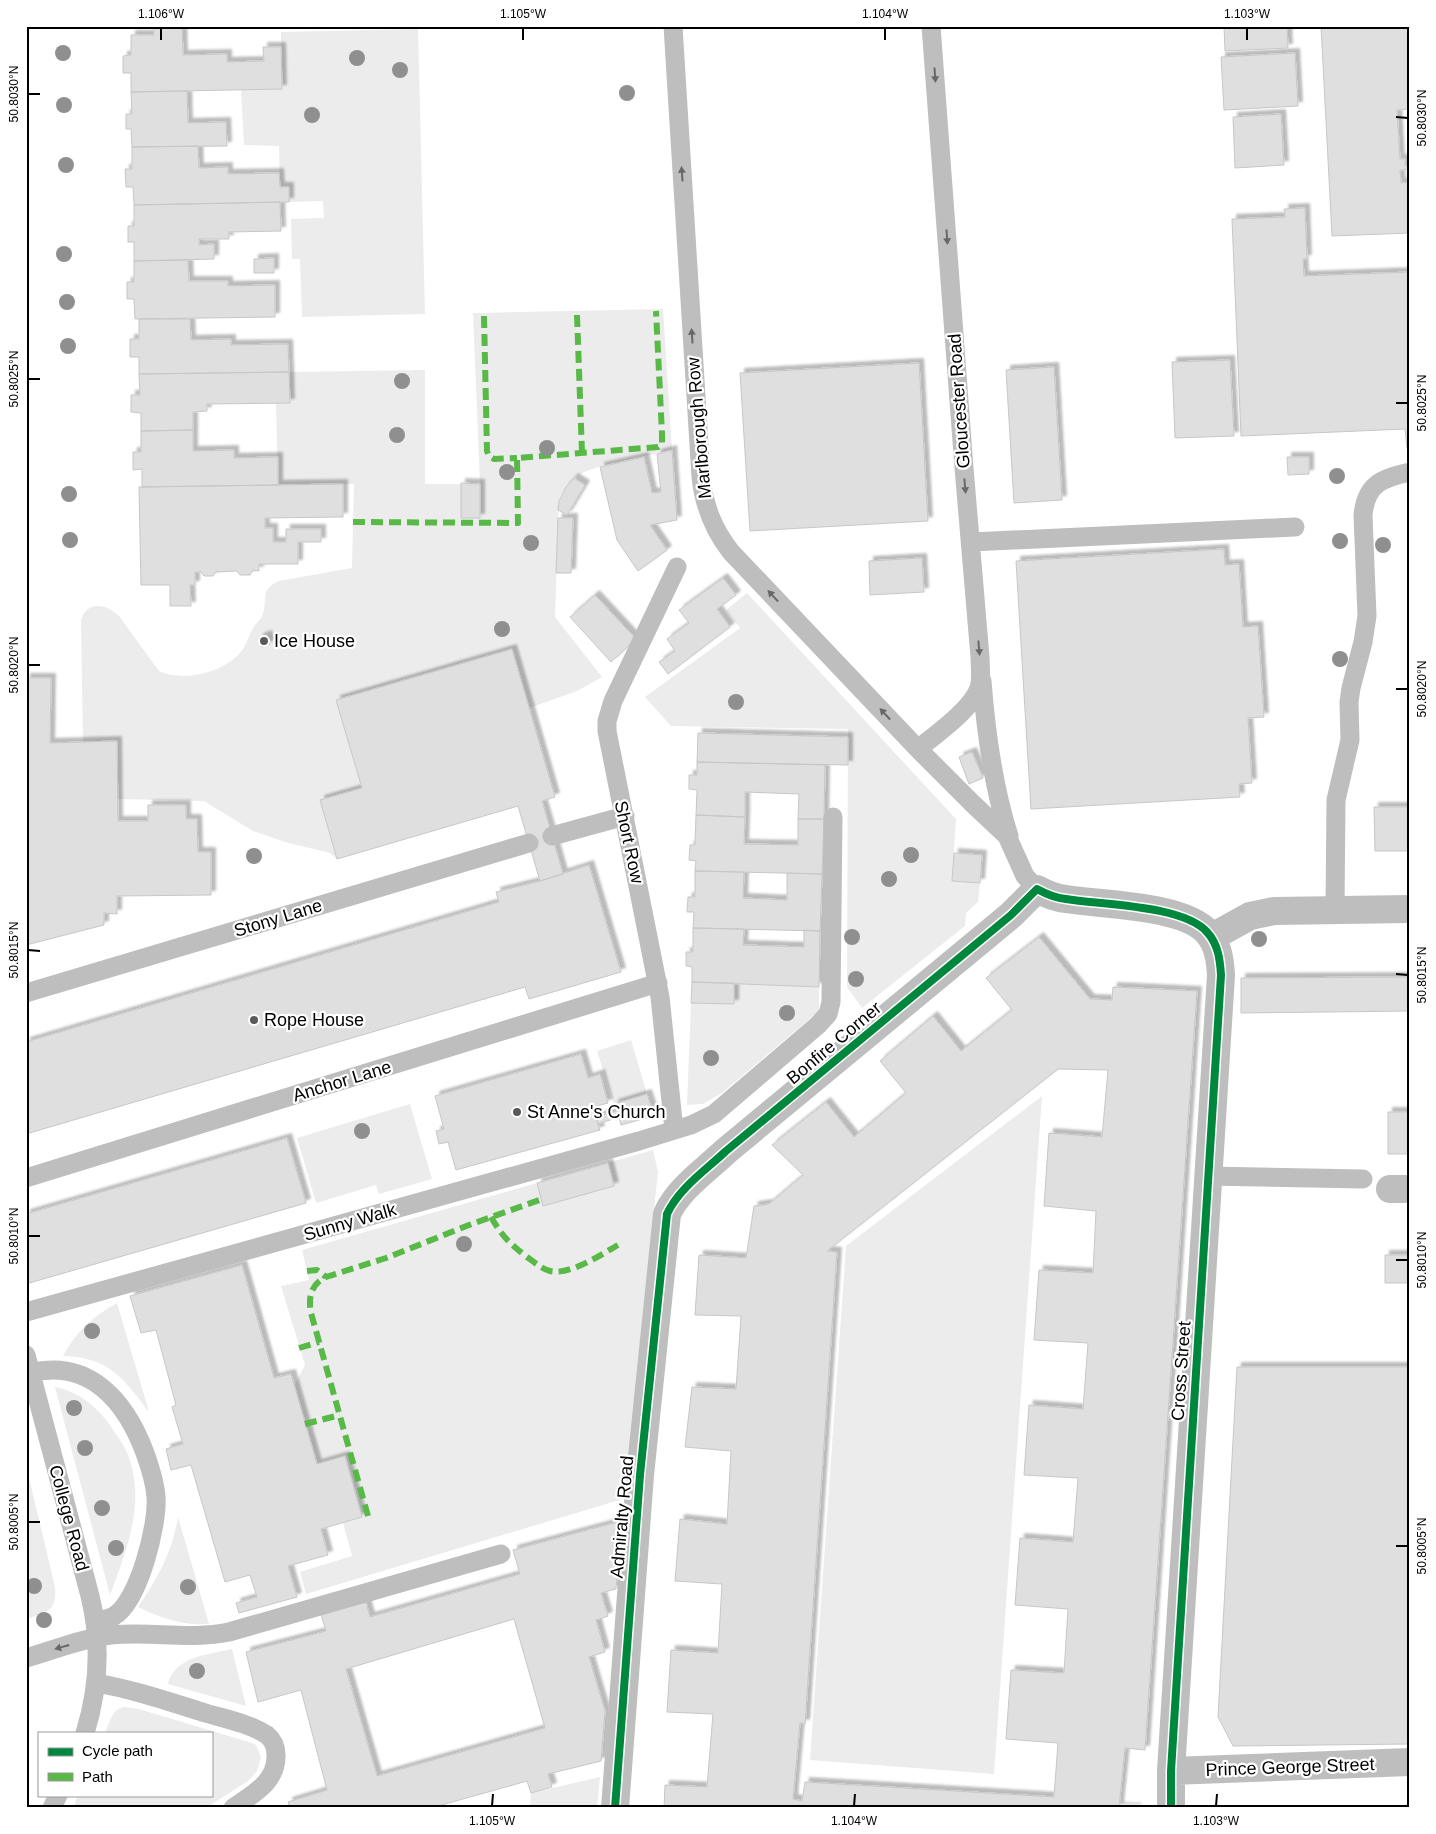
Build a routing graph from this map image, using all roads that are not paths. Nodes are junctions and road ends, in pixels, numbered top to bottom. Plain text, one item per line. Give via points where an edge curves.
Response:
1 (673, 26) edge
2 (931, 26) edge
3 (1410, 472) edge
4 (1295, 527) dead end
5 (970, 542) junction
6 (677, 567) dead end
7 (981, 671) junction
8 (918, 750) junction
9 (625, 816) junction
10 (833, 816) dead end
11 (552, 836) dead end
12 (1011, 840) junction
13 (529, 843) dead end
14 (1037, 889) junction
15 (1335, 909) junction
16 (1410, 909) edge
17 (1212, 937) junction
18 (658, 983) junction
19 (26, 993) edge
20 (674, 1130) junction
21 (1208, 1176) junction
22 (26, 1178) edge
23 (1363, 1179) dead end
24 (665, 1230) joint
25 (26, 1312) edge
26 (28, 1364) edge
27 (501, 1554) dead end
28 (96, 1629) junction
29 (26, 1658) edge
30 (96, 1683) junction
31 (85, 1732) edge
32 (1410, 1762) edge
33 (1171, 1771) junction
34 (58, 1796) edge
35 (52, 1808) edge
36 (233, 1808) edge
37 (614, 1808) edge
38 (1171, 1808) edge

8 -> 1 lane, Marlborough Row via 731,552 708,517 700,477
2 -> 5 lane, Gloucester Road
3 - 15 lane via 1378,482 1364,501 1367,616 1349,702 1350,740 1336,800
4 - 5 lane
5 -> 7 lane, Gloucester Road
6 - 9 lane, Short Row via 613,701 607,721
7 - 8 lane, Gloucester Road via 979,688 971,702
7 - 12 lane via 994,776
8 - 12 lane, Marlborough Row
9 - 11 lane
9 - 18 lane, Short Row
10 - 20 lane, Sunny Walk via 831,1002 828,1014 722,1109 700,1122
12 - 14 lane via 1025,876
13 - 19 lane, Stony Lane
14 - 17 street via 1066,900 1161,912 1189,920
14 - 24 street, Bonfire Corner via 1004,921 726,1151 672,1202
15 - 16 street
15 - 17 street via 1261,913 1238,921
17 - 21 street, Cross Street via 1220,957 1221,975
18 - 20 lane, Short Row
18 - 22 lane, Anchor Lane
20 - 25 lane, Sunny Walk
21 - 23 lane
21 - 33 street, Cross Street
24 - 37 street, Admiralty Road via 640,1475
26 - 28 lane, College Road
26 - 28 lane via 80,1374 105,1389 128,1418 149,1465 156,1511 144,1564 120,1611
27 - 28 lane via 223,1633 180,1636
28 -> 29 lane
28 - 30 lane, College Road
30 - 31 lane, College Road
30 - 36 lane via 130,1690 249,1727 271,1739 276,1752 273,1774 262,1787
32 - 33 street, Prince George Street
33 - 38 street, Cross Street
34 - 35 lane

